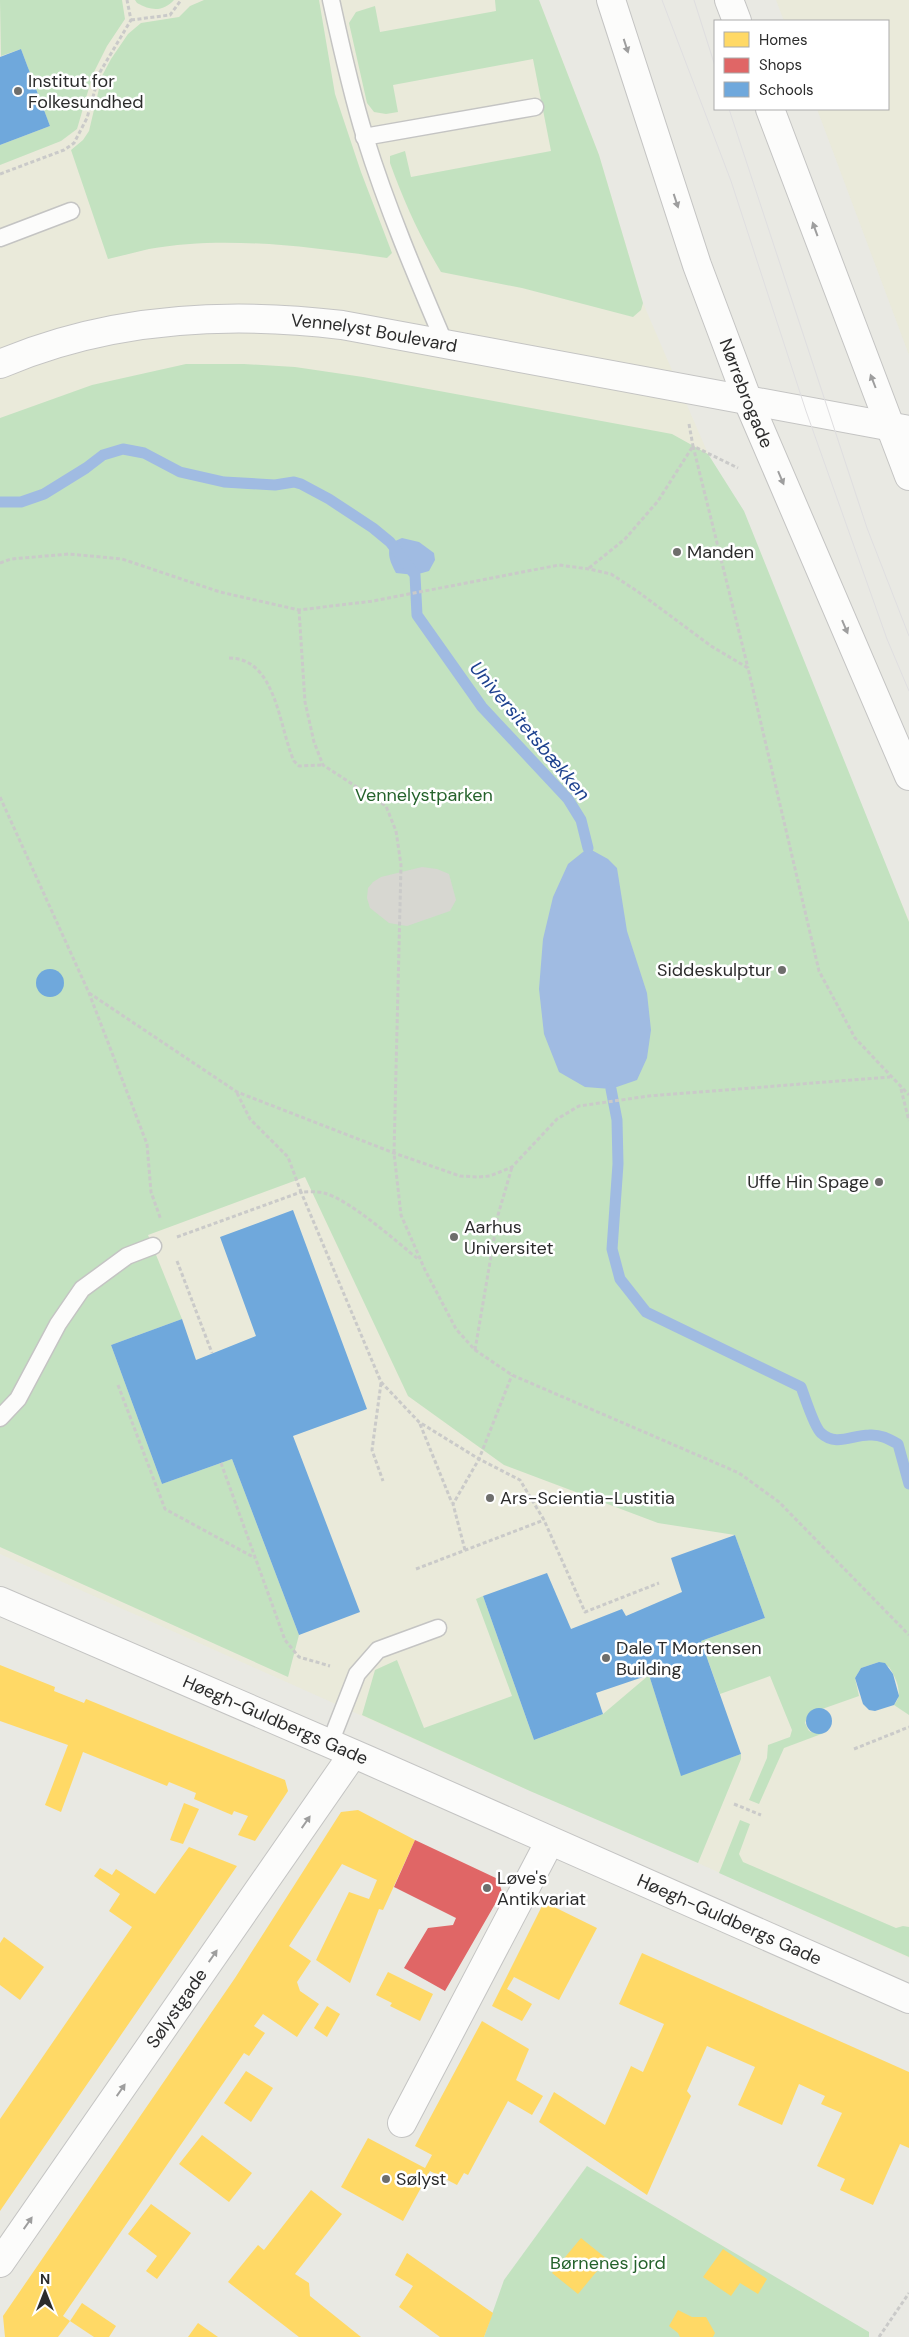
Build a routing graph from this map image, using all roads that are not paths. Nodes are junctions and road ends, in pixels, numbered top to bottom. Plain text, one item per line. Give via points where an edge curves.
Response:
1 (331, 0) edge
2 (611, 0) edge
3 (730, 0) edge
4 (737, 20) edge
5 (535, 107) dead end
6 (770, 110) edge
7 (364, 137) junction
8 (71, 211) dead end
9 (0, 238) edge
10 (445, 344) junction
11 (0, 364) edge
12 (748, 401) junction
13 (900, 428) edge
14 (909, 476) edge
15 (909, 776) edge
16 (161, 1243) road end
17 (0, 1418) edge
18 (0, 1601) edge
19 (438, 1628) dead end
20 (342, 1748) junction
21 (550, 1841) junction
22 (909, 1999) edge
23 (402, 2123) dead end
24 (0, 2263) edge

1 - 7 lane
2 -> 12 street, Nørrebrogade via 697,266
3 - 4 street
5 - 7 lane
13 -> 6 street
7 - 10 lane via 394,224
8 - 9 lane
10 - 11 street, Vennelyst Boulevard via 294,319 213,318 95,334
10 - 12 street, Vennelyst Boulevard
12 - 13 street, Vennelyst Boulevard
12 -> 15 street, Nørrebrogade
13 - 14 street
16 - 17 lane via 127,1256 82,1289 58,1324 18,1399
18 - 20 street, Høegh-Guldbergs Gade
19 - 20 lane via 378,1650 357,1674
20 - 21 street, Høegh-Guldbergs Gade
24 -> 20 street, Sølystgade
21 - 22 street, Høegh-Guldbergs Gade
21 - 23 street

